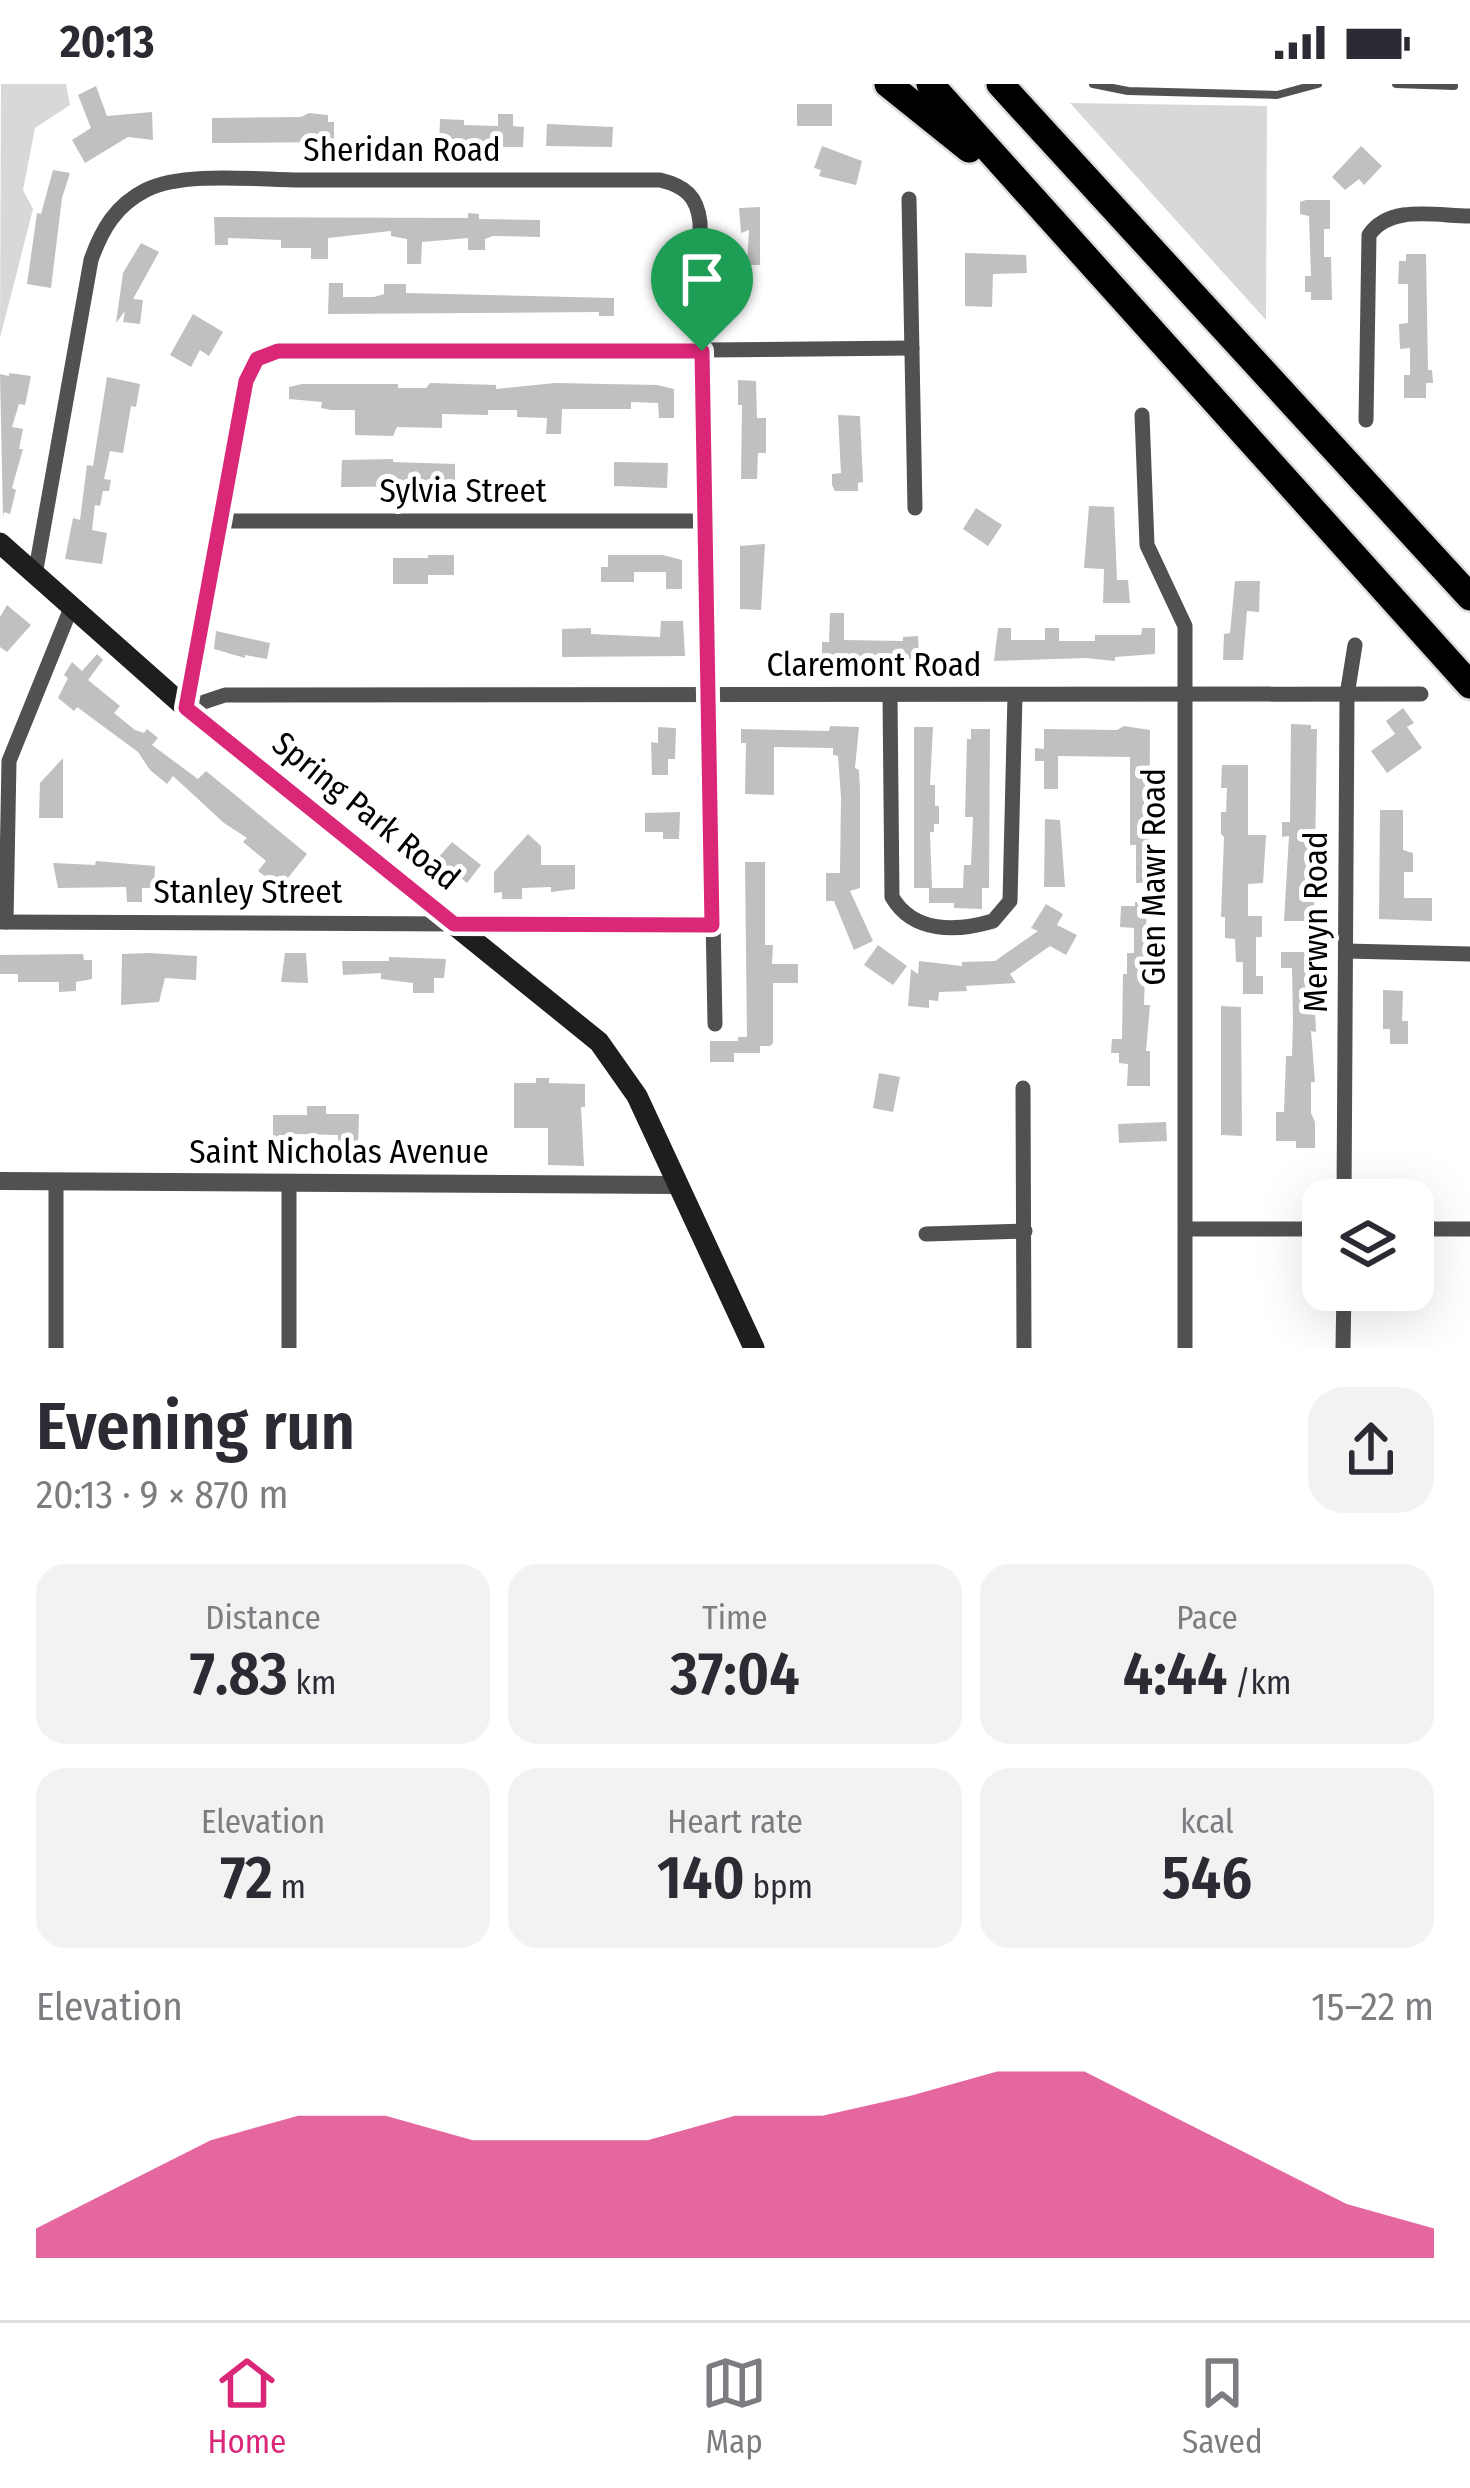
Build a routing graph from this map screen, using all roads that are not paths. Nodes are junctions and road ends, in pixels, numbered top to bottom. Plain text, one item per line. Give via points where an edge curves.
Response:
1 (888, 84) edge
2 (930, 84) edge
3 (1000, 84) edge
4 (1093, 84) edge
5 (1211, 84) edge
6 (1318, 84) edge
7 (1396, 84) edge
8 (1437, 85) edge
9 (1111, 86) edge
10 (1454, 86) edge
11 (1218, 93) junction
12 (909, 199) dead end
13 (1047, 215) junction
14 (1470, 216) edge
15 (912, 348) junction
16 (702, 351) junction
17 (1142, 415) dead end
18 (1366, 420) dead end
19 (915, 508) dead end
20 (220, 521) junction
21 (706, 521) junction
22 (0, 543) edge
23 (35, 575) junction
24 (1470, 597) edge
25 (71, 608) junction
26 (1354, 645) dead end
27 (1470, 685) edge
28 (1015, 694) junction
29 (1184, 694) junction
30 (1420, 694) dead end
31 (708, 695) junction
32 (890, 695) junction
33 (1347, 695) junction
34 (186, 708) junction
35 (3, 922) edge
36 (454, 924) junction
37 (712, 925) junction
38 (1346, 951) junction
39 (1470, 954) edge
40 (715, 1024) dead end
41 (1023, 1088) dead end
42 (1344, 1179) edge
43 (0, 1181) edge
44 (56, 1181) junction
45 (289, 1182) junction
46 (678, 1185) junction
47 (1186, 1229) junction
48 (1302, 1229) edge
49 (1434, 1229) edge
50 (1470, 1229) edge
51 (1025, 1231) junction
52 (926, 1234) dead end
53 (1344, 1311) edge
54 (56, 1348) edge
55 (289, 1348) edge
56 (754, 1348) edge
57 (1024, 1348) edge
58 (1185, 1348) edge
59 (1343, 1348) edge

1 - 13 highway
2 - 13 highway
3 - 24 highway
4 - 9 lane
5 - 11 lane
6 - 11 lane via 1283,95
7 - 8 lane
8 - 10 lane
9 - 11 lane
12 - 15 street
13 - 27 highway
14 - 18 street via 1394,215 1374,228 1366,251
15 - 16 street
15 - 19 street
16 - 20 street via 278,351 257,359 246,381
16 - 21 street
16 - 23 street, Sheridan Road via 699,208 686,190 660,180 177,181 146,190 123,205 91,260
17 - 29 street, Glen Mawr Road via 1147,545 1185,626
20 - 21 street, Sylvia Street
20 - 34 street
21 - 31 street
22 - 23 main road, Spring Park Road
23 - 25 main road, Spring Park Road
25 - 34 main road, Spring Park Road
25 - 35 street via 9,761
26 - 33 street, Merwyn Road
28 - 29 street, Claremont Road
28 - 32 street, Claremont Road
28 - 32 street via 1010,901 993,921 949,927 912,920 892,898
29 - 33 street, Claremont Road
29 - 47 street, Glen Mawr Road
30 - 33 street, Claremont Road
31 - 32 street, Claremont Road
31 - 34 street, Claremont Road via 225,695
31 - 37 street
33 - 38 street, Merwyn Road
34 - 36 main road, Spring Park Road
35 - 36 street, Stanley Street
36 - 37 street, Stanley Street
36 - 46 main road, Spring Park Road via 598,1042 637,1096
37 - 40 street
38 - 39 street
38 - 42 street, Merwyn Road
41 - 51 street
43 - 44 street, Saint Nicholas Avenue
44 - 45 street, Saint Nicholas Avenue
44 - 54 street
45 - 46 street, Saint Nicholas Avenue
45 - 55 street
46 - 56 main road, Spring Park Road
47 - 48 street
47 - 58 street, Glen Mawr Road
49 - 50 street
51 - 52 street
51 - 57 street
53 - 59 street

